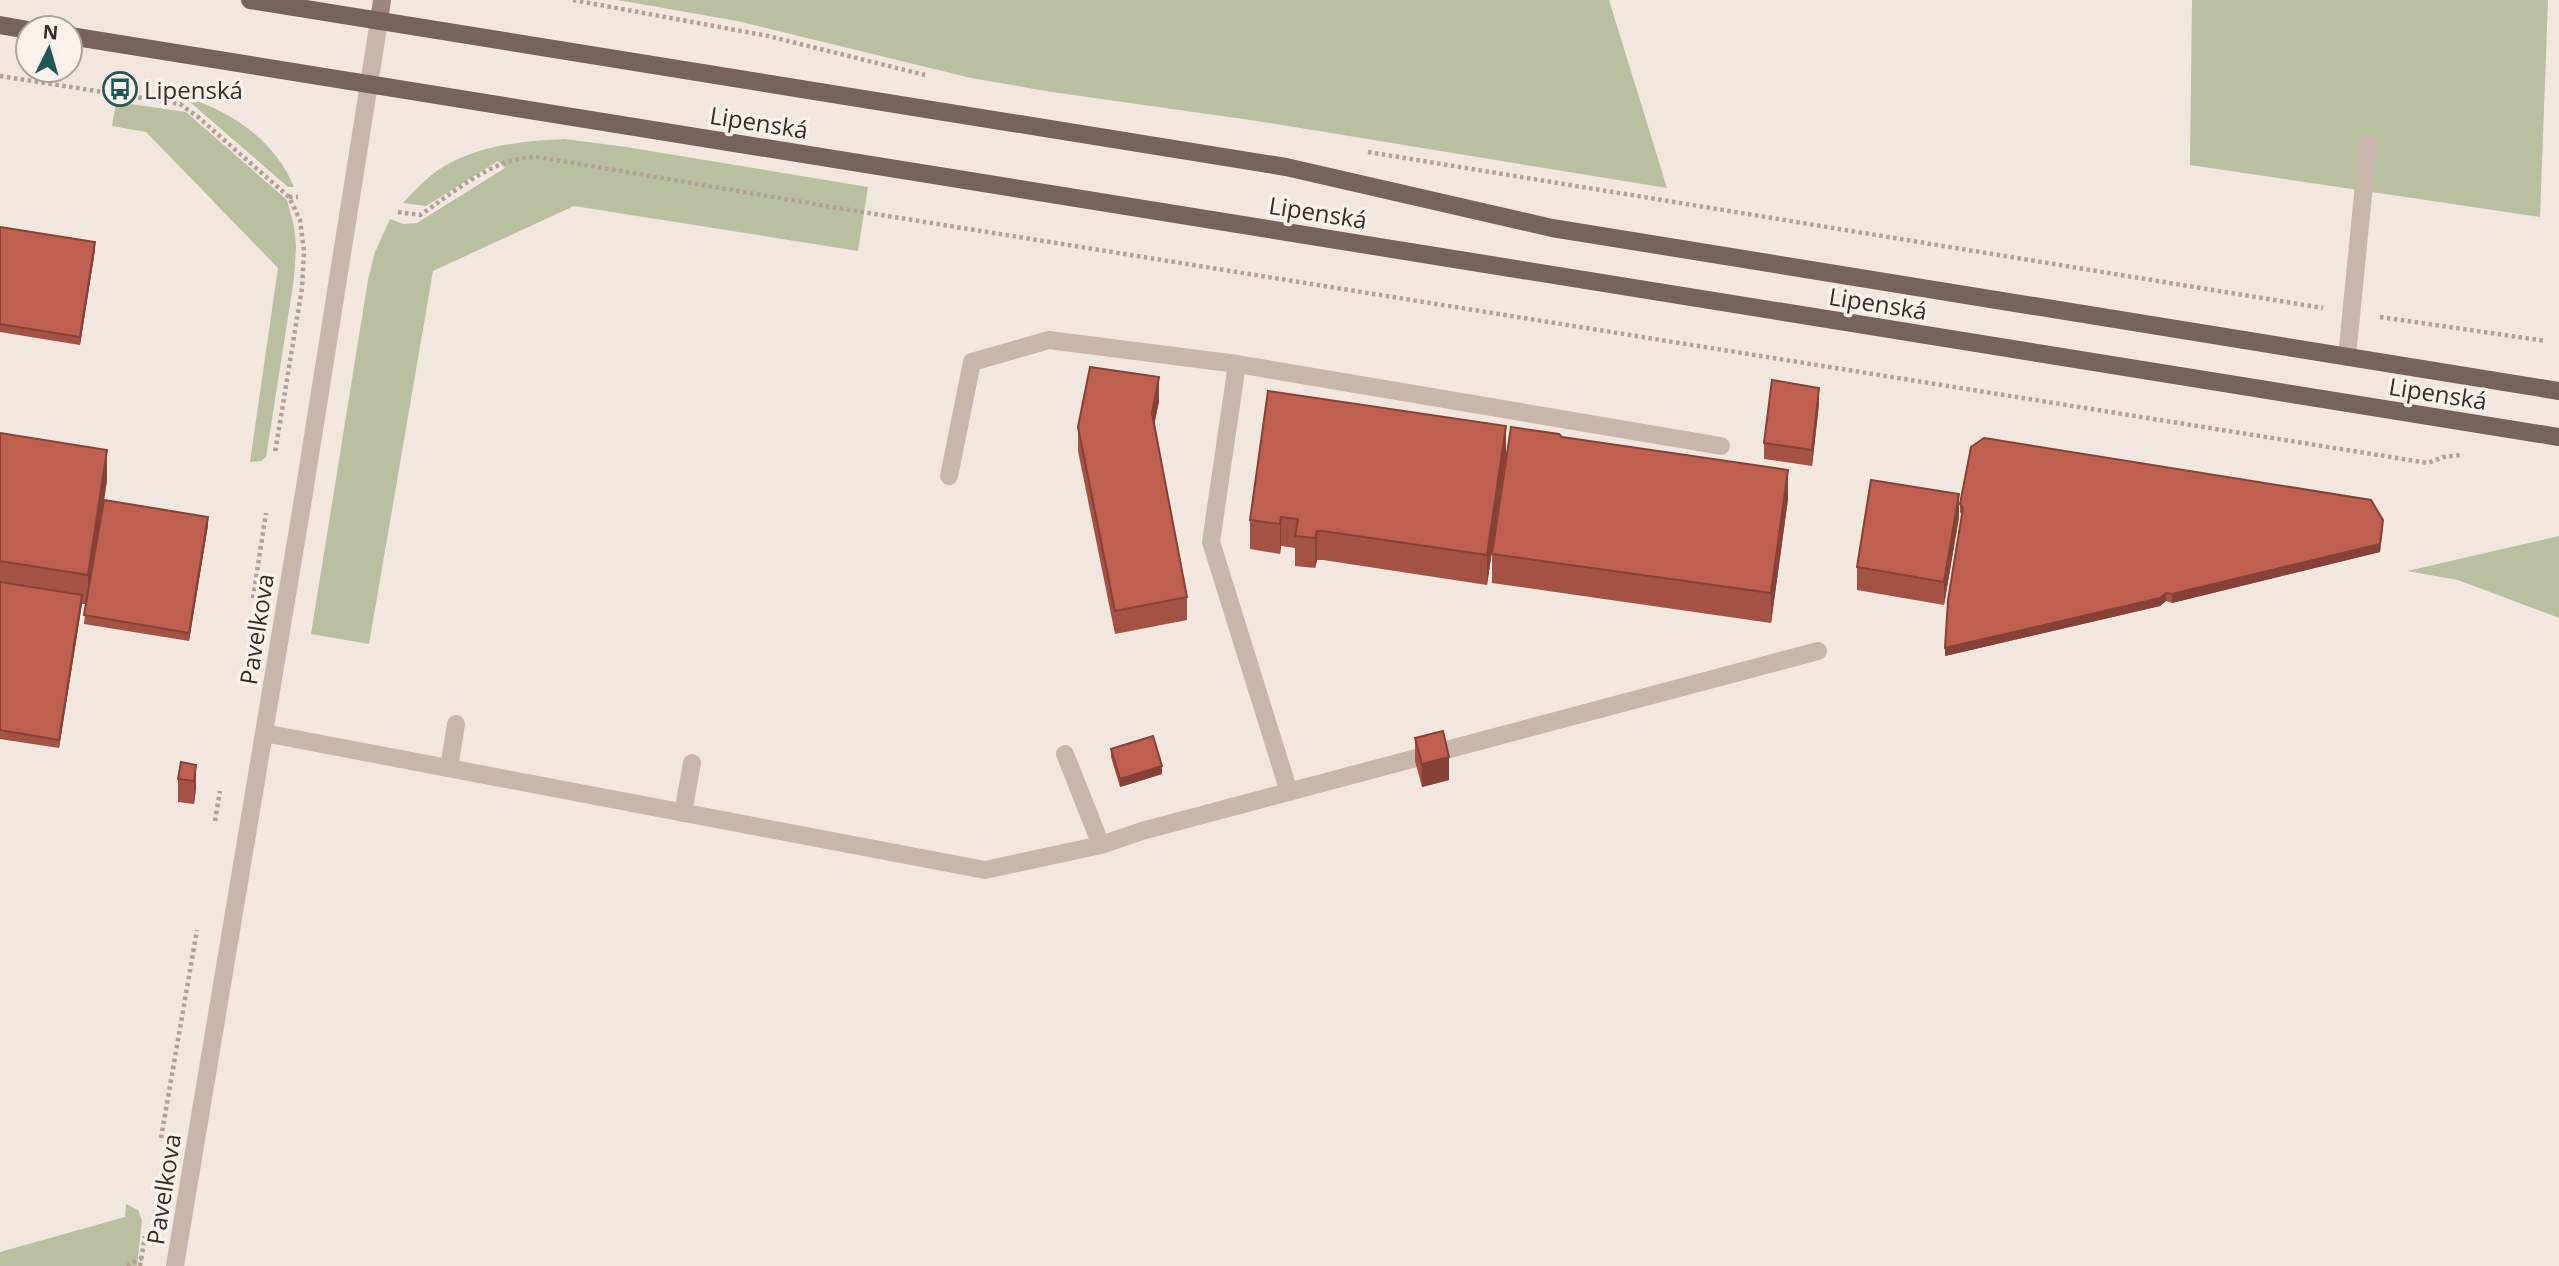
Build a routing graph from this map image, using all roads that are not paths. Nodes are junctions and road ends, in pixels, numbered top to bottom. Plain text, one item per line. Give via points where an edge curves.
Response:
1 (250, 0) edge
2 (383, 0) edge
3 (379, 21) junction
4 (84, 38) edge
5 (369, 85) junction
6 (2368, 144) dead end
7 (2347, 356) junction
8 (1237, 364) junction
9 (2559, 391) edge
10 (2559, 437) edge
11 (1721, 446) dead end
12 (949, 476) dead end
13 (1818, 652) dead end
14 (456, 724) dead end
15 (264, 733) junction
16 (1065, 754) dead end
17 (692, 763) dead end
18 (449, 768) junction
19 (1289, 792) junction
20 (683, 813) junction
21 (1101, 845) junction
22 (176, 1266) edge

1 - 3 main road, Lipenská
2 - 3 street, Pavelkova
3 - 5 street, Pavelkova
3 - 7 main road, Lipenská via 1286,167 1552,228
4 - 5 main road, Lipenská
5 - 10 main road, Lipenská
5 - 15 street, Pavelkova
6 - 7 street
7 - 9 main road, Lipenská
8 - 11 street
8 - 12 street via 1049,340 972,362
8 - 19 street via 1211,542
13 - 19 street
14 - 18 street
15 - 18 street
15 - 22 street, Pavelkova
16 - 21 street
17 - 20 street
18 - 20 street
19 - 21 street
20 - 21 street via 985,870

